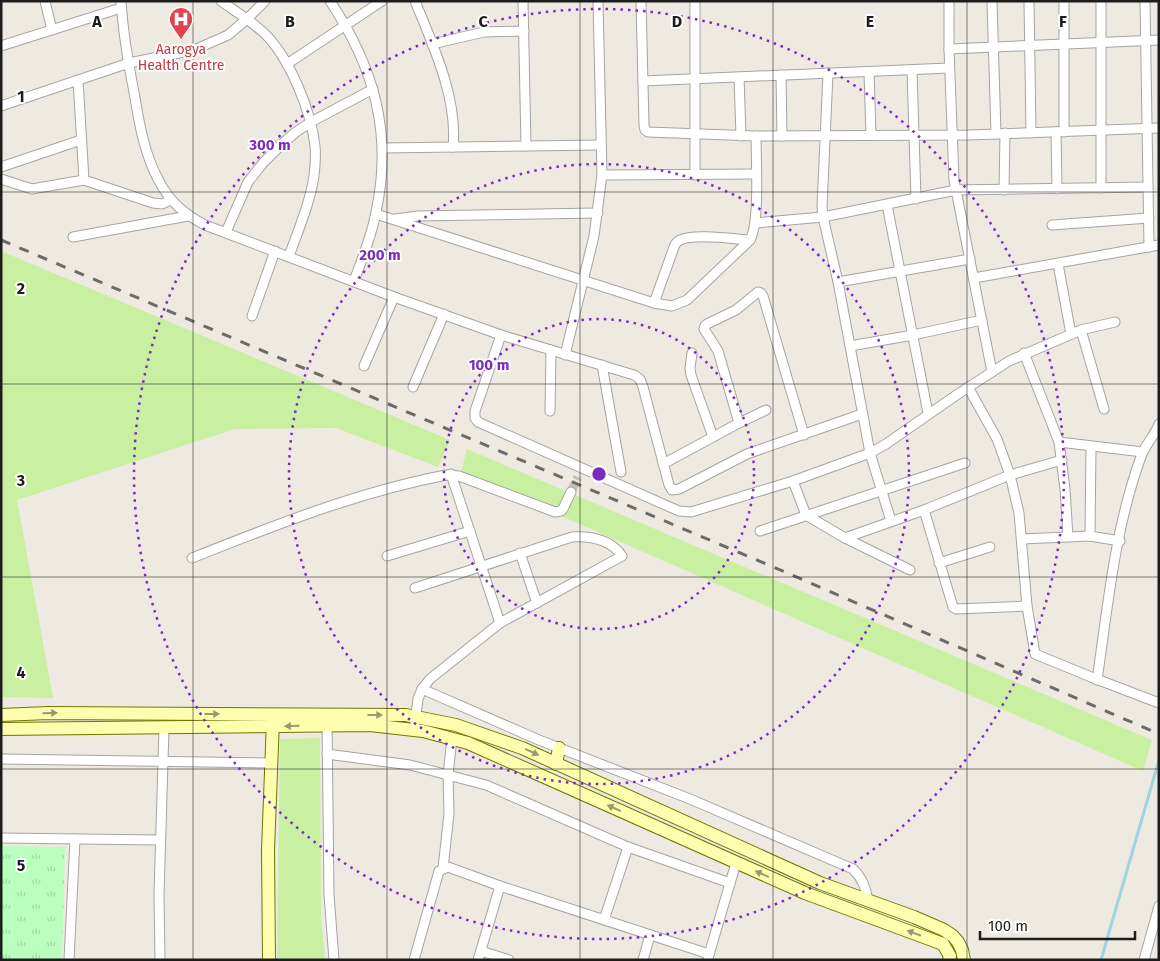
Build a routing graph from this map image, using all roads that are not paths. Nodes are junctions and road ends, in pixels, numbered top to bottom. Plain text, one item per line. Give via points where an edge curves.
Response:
1 (45, 1) edge
2 (221, 1) edge
3 (265, 1) edge
4 (330, 1) edge
5 (382, 1) edge
6 (416, 1) edge
7 (523, 1) edge
8 (598, 1) edge
9 (641, 1) edge
10 (694, 1) edge
11 (949, 1) edge
12 (992, 1) edge
13 (1029, 1) edge
14 (1064, 1) edge
15 (1101, 1) edge
16 (1145, 1) edge
17 (121, 4) edge
18 (247, 19) junction
19 (346, 25) junction
20 (52, 30) junction
21 (524, 31) junction
22 (1146, 40) junction
23 (1159, 40) edge
24 (1101, 42) junction
25 (432, 44) junction
26 (1062, 44) junction
27 (1, 46) edge
28 (1029, 46) junction
29 (993, 47) junction
30 (948, 49) junction
31 (128, 63) junction
32 (287, 64) junction
33 (949, 68) junction
34 (912, 70) junction
35 (869, 72) junction
36 (828, 73) junction
37 (781, 75) junction
38 (739, 77) junction
39 (694, 79) junction
40 (78, 80) junction
41 (643, 81) junction
42 (373, 89) junction
43 (1, 106) edge
44 (311, 122) junction
45 (1159, 128) edge
46 (1148, 129) junction
47 (1101, 130) junction
48 (1060, 132) junction
49 (1031, 133) junction
50 (696, 134) junction
51 (1000, 134) junction
52 (824, 135) junction
53 (871, 135) junction
54 (913, 135) junction
55 (952, 135) junction
56 (741, 136) junction
57 (756, 136) junction
58 (782, 136) junction
59 (81, 140) junction
60 (601, 145) junction
61 (526, 146) junction
62 (453, 147) junction
63 (383, 148) junction
64 (1, 167) edge
65 (756, 174) junction
66 (602, 175) junction
67 (695, 175) junction
68 (1, 178) edge
69 (84, 180) junction
70 (1148, 187) junction
71 (1102, 188) junction
72 (1057, 189) junction
73 (956, 190) junction
74 (1004, 190) junction
75 (916, 199) junction
76 (171, 200) junction
77 (887, 205) junction
78 (598, 213) junction
79 (376, 214) junction
80 (188, 216) junction
81 (823, 217) junction
82 (1149, 218) junction
83 (392, 220) junction
84 (755, 223) junction
85 (1052, 225) dead end
86 (226, 232) junction
87 (73, 237) dead end
88 (750, 240) junction
89 (1159, 245) edge
90 (1149, 247) junction
91 (275, 251) junction
92 (290, 256) junction
93 (970, 259) junction
94 (1058, 264) junction
95 (900, 271) junction
96 (974, 278) junction
97 (584, 280) junction
98 (354, 281) junction
99 (838, 282) junction
100 (394, 297) junction
101 (654, 303) junction
102 (444, 314) junction
103 (252, 316) dead end
104 (982, 320) junction
105 (1115, 322) dead end
106 (1081, 330) junction
107 (1072, 334) junction
108 (501, 335) junction
109 (913, 335) junction
110 (850, 346) junction
111 (551, 350) junction
112 (692, 353) dead end
113 (1024, 353) junction
114 (566, 355) junction
115 (602, 365) junction
116 (364, 366) dead end
117 (992, 372) junction
118 (413, 387) dead end
119 (968, 387) junction
120 (1104, 409) dead end
121 (766, 410) dead end
122 (550, 411) dead end
123 (928, 413) junction
124 (862, 414) junction
125 (739, 423) junction
126 (1159, 424) edge
127 (804, 435) junction
128 (713, 438) junction
129 (1059, 442) junction
130 (1091, 447) junction
131 (1143, 452) junction
132 (870, 454) junction
133 (1062, 460) junction
134 (965, 463) dead end
135 (663, 464) junction
136 (621, 472) dead end
137 (452, 474) junction
138 (1010, 476) junction
139 (793, 481) junction
140 (882, 490) junction
141 (571, 492) tunnel mouth
142 (924, 510) junction
143 (806, 515) junction
144 (891, 522) junction
145 (470, 531) junction
146 (760, 531) dead end
147 (1090, 536) junction
148 (1068, 537) junction
149 (845, 538) junction
150 (1022, 539) junction
151 (1120, 541) junction
152 (990, 546) dead end
153 (520, 554) junction
154 (387, 556) dead end
155 (192, 558) dead end
156 (939, 563) junction
157 (482, 567) junction
158 (910, 570) dead end
159 (414, 588) dead end
160 (537, 603) junction
161 (1027, 606) junction
162 (500, 623) junction
163 (1097, 680) junction
164 (422, 689) junction
165 (1159, 703) edge
166 (1, 715) edge
167 (416, 717) junction
168 (273, 720) junction
169 (327, 720) junction
170 (164, 728) junction
171 (1, 729) edge
172 (414, 730) junction
173 (452, 738) junction
174 (559, 748) junction
175 (327, 754) junction
176 (1, 759) edge
177 (163, 761) junction
178 (271, 763) junction
179 (556, 764) junction
180 (448, 775) junction
181 (1, 838) edge
182 (75, 839) junction
183 (160, 840) junction
184 (628, 847) junction
185 (736, 863) junction
186 (443, 868) junction
187 (730, 883) junction
188 (500, 886) junction
189 (868, 900) junction
190 (1159, 906) edge
191 (604, 920) junction
192 (650, 935) junction
193 (958, 942) junction
194 (948, 954) edge
195 (479, 955) edge
196 (708, 957) edge
197 (69, 960) edge
198 (160, 960) edge
199 (269, 960) edge
200 (334, 960) edge
201 (414, 960) edge
202 (509, 960) edge
203 (643, 960) edge
204 (964, 960) edge
205 (1144, 960) edge

1 - 20 street
2 - 18 street
3 - 18 street
4 - 19 street
5 - 19 street
6 - 25 street
7 - 21 street
8 - 60 street
9 - 41 street
10 - 39 street
11 - 30 street
12 - 29 street
13 - 28 street
14 - 26 street
15 - 24 street
16 - 22 street
17 - 20 street
17 - 31 street
18 - 31 street via 228,35 194,50
18 - 32 street via 265,34
19 - 32 street
19 - 42 street
20 - 27 street
21 - 25 street via 484,32
21 - 61 street
22 - 23 street
22 - 24 street
22 - 46 street
24 - 26 street
24 - 47 street
25 - 62 street via 451,107
26 - 28 street
26 - 48 street
28 - 29 street
28 - 49 street
29 - 30 street
29 - 51 street
30 - 33 street
31 - 40 street
31 - 76 street via 148,155
32 - 44 street
33 - 34 street
33 - 55 street
34 - 35 street
34 - 54 street
35 - 36 street
35 - 53 street
36 - 37 street
36 - 52 street
37 - 38 street
37 - 58 street
38 - 39 street
38 - 56 street
39 - 41 street
39 - 50 street
40 - 43 street
40 - 59 street
41 - 50 street via 645,130
42 - 44 street
42 - 63 street
44 - 86 street via 282,144 248,182
44 - 92 street via 315,148 314,177
45 - 46 street
46 - 47 street
46 - 70 street
47 - 48 street
47 - 71 street
48 - 49 street
48 - 72 street
49 - 51 street
50 - 56 street
50 - 67 street
51 - 55 street
51 - 74 street
52 - 53 street
52 - 58 street
52 - 81 street
53 - 54 street
54 - 55 street
54 - 75 street
55 - 73 street
56 - 57 street
57 - 58 street
57 - 65 street
59 - 64 street
59 - 69 street
60 - 61 street
60 - 66 street
61 - 62 street
62 - 63 street
63 - 79 street
65 - 67 street
65 - 84 street
66 - 67 street
66 - 78 street
68 - 69 street via 32,189
69 - 76 street via 153,203
70 - 71 street
70 - 82 street
71 - 72 street
72 - 74 street
73 - 74 street
73 - 75 street
73 - 93 street
75 - 77 street
76 - 80 street
77 - 81 street
77 - 95 street
78 - 83 street via 418,216
78 - 97 street
79 - 83 street
79 - 98 street
80 - 86 street
80 - 87 street
81 - 84 street
81 - 99 street
82 - 85 street
82 - 90 street
83 - 97 street
84 - 88 street
86 - 91 street
88 - 101 street via 687,300 672,306
88 - 101 street via 703,237 680,240 675,244
89 - 90 street
90 - 94 street
91 - 92 street
91 - 103 street
92 - 98 street
93 - 95 street
93 - 96 street
94 - 96 street
94 - 107 street
95 - 99 street
95 - 109 street
96 - 104 street
97 - 101 street
97 - 114 street
98 - 100 street
99 - 110 street
100 - 102 street
100 - 116 street
102 - 108 street
102 - 118 street
104 - 109 street
104 - 117 street
105 - 106 street
106 - 107 street
106 - 120 street
107 - 113 street
108 - 111 street
108 - 139 street via 475,411 475,418 483,425 579,472 679,511 690,512
109 - 110 street
109 - 123 street
110 - 124 street
111 - 114 street
111 - 122 street
112 - 128 street via 691,374
113 - 117 street
113 - 129 street
114 - 115 street
115 - 135 street via 640,379
115 - 136 street
117 - 119 street
119 - 123 street
119 - 138 street via 996,439
121 - 125 street
123 - 132 street
124 - 127 street
124 - 132 street
125 - 127 street via 718,351 704,326 736,310 758,292 763,296
125 - 128 street
126 - 131 street
127 - 135 street via 747,454 675,490 669,485
128 - 135 street
129 - 130 street
129 - 133 street
130 - 131 street
130 - 147 street
131 - 151 street via 1127,503
132 - 139 street
132 - 140 street
133 - 138 street
133 - 148 street
134 - 140 street
137 - 141 street via 555,512 563,509
137 - 145 street
137 - 155 street via 344,501
138 - 142 street
138 - 150 street
139 - 143 street
140 - 143 street
140 - 144 street
142 - 144 street
142 - 156 street
143 - 146 street
143 - 149 street
144 - 149 street
145 - 154 street
145 - 157 street
147 - 148 street
147 - 151 street
148 - 150 street
149 - 158 street
150 - 161 street
151 - 163 street
152 - 156 street
153 - 157 street
153 - 160 street
153 - 160 street via 564,538 583,536 611,544 622,556
156 - 161 street via 956,609
157 - 159 street
157 - 162 street
160 - 162 street
161 - 163 street via 1035,654
162 - 164 street
163 - 165 street
164 - 167 street
164 - 174 street
166 -> 168 street via 48,713
169 -> 167 street
167 - 172 street
167 -> 179 street via 456,725 522,748
168 - 169 street
168 - 170 street
168 - 178 street
169 - 172 street
169 - 175 street
170 - 171 street
170 - 177 street
172 - 173 street
173 - 180 street
185 -> 173 street
174 - 179 street
174 - 189 street via 690,799 853,869 865,884
175 - 180 street via 410,765
175 - 200 street via 328,896
176 - 177 street
177 - 178 street
177 - 183 street
178 - 199 street
179 - 189 street via 820,883
180 - 184 street via 486,785
180 - 186 street via 449,814
181 - 182 street
182 - 183 street
182 - 197 street
183 - 198 street
184 - 187 street
184 - 191 street
185 - 187 street
194 -> 185 street via 943,944 805,893
186 - 188 street
186 - 201 street
187 - 196 street
188 - 191 street
188 - 195 street
189 - 193 street via 944,930
190 - 205 street
191 - 192 street
192 - 196 street
192 - 203 street
193 - 194 street
193 - 204 street
195 - 202 street

